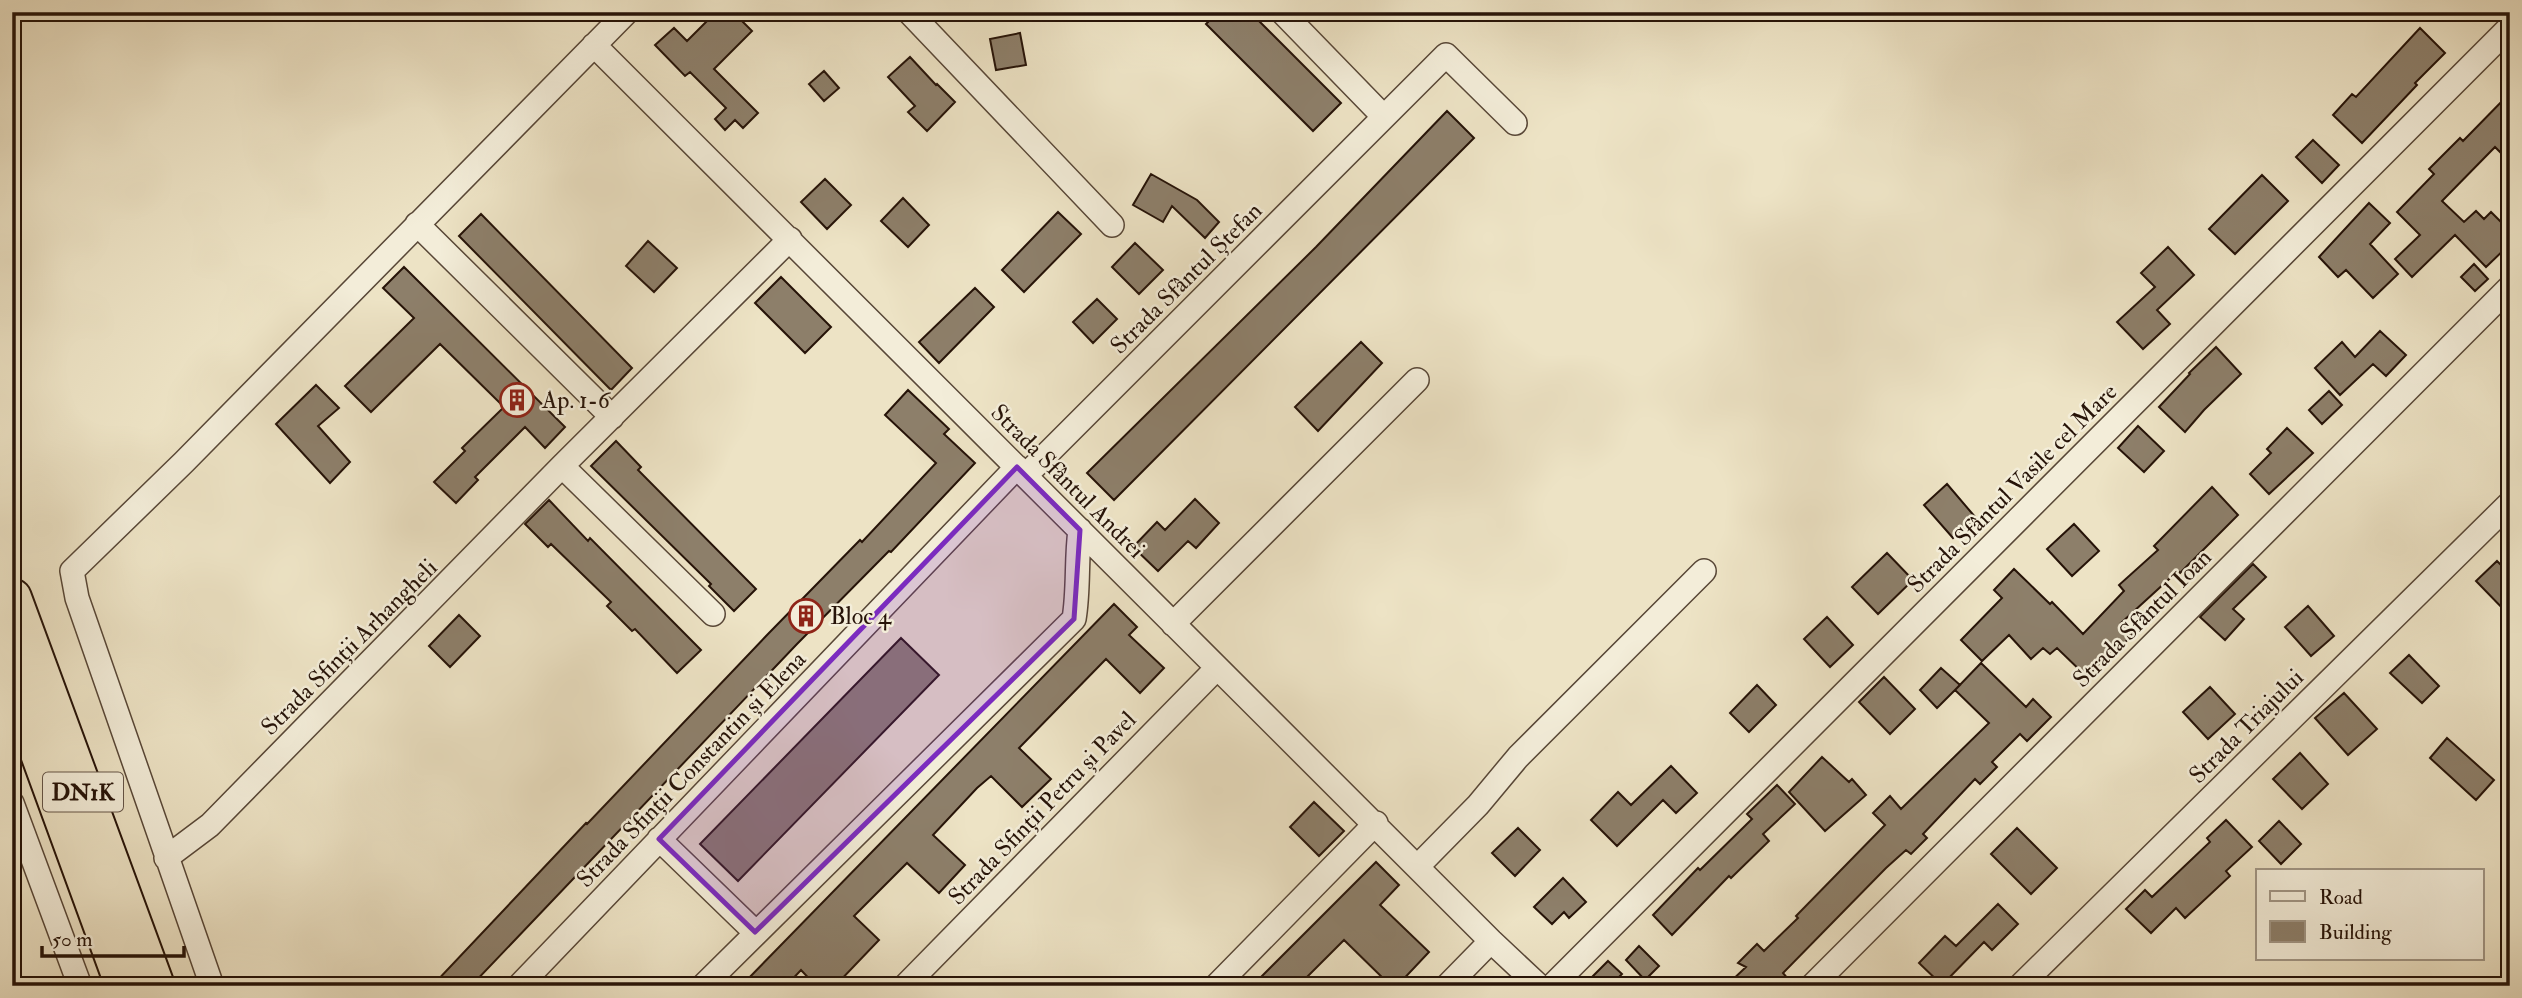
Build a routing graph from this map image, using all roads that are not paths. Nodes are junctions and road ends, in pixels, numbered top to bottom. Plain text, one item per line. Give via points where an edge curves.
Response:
1 (627, 12) edge
2 (909, 12) edge
3 (1282, 12) edge
4 (2510, 27) edge
5 (594, 45) junction
6 (1384, 117) junction
7 (1515, 123) dead end
8 (417, 224) junction
9 (1112, 225) dead end
10 (790, 239) junction
11 (2510, 287) edge
12 (1417, 380) dead end
13 (612, 417) junction
14 (562, 466) junction
15 (1022, 471) junction
16 (2510, 503) edge
17 (1080, 530) junction
18 (1704, 571) dead end
19 (12, 598) edge
20 (713, 614) dead end
21 (1173, 624) junction
22 (1217, 668) junction
23 (12, 677) edge
24 (12, 803) edge
25 (1376, 823) junction
26 (659, 839) junction
27 (166, 858) junction
28 (1418, 866) junction
29 (755, 932) junction
30 (1491, 941) junction
31 (80, 986) edge
32 (125, 986) edge
33 (155, 986) edge
34 (212, 986) edge
35 (519, 986) edge
36 (703, 986) edge
37 (905, 986) edge
38 (1216, 986) edge
39 (1447, 986) edge
40 (1539, 986) edge
41 (1552, 986) edge
42 (1812, 986) edge
43 (2020, 986) edge

1 - 5 street
2 - 9 street
3 - 6 street
4 - 41 street, Strada Sfântul Vasile cel Mare
5 - 8 street
5 - 10 street, Strada Sfântul Andrei
6 - 7 street, Strada Sfântul Ștefan via 1446,55
6 - 15 street, Strada Sfântul Ștefan
8 - 13 street
8 - 27 street via 72,571 77,598
10 - 13 street, Strada Sfinții Arhangheli
10 - 15 street, Strada Sfântul Andrei
11 - 42 street, Strada Sfântul Ioan
12 - 21 street
13 - 14 street, Strada Sfinții Arhangheli
14 - 20 street
14 - 27 street, Strada Sfinții Arhangheli via 210,825
15 - 17 street, Strada Sfântul Andrei
15 - 26 street, Strada Sfinții Constantin și Elena
16 - 43 street, Strada Triajului
17 - 21 street, Strada Sfântul Andrei
17 - 29 street via 1074,619
18 - 28 street via 1518,757
19 - 33 highway, DN1K
21 - 22 street, Strada Sfântul Andrei
22 - 25 street, Strada Sfântul Andrei
22 - 37 street, Strada Sfinții Petru și Pavel
23 - 32 highway, DN1K
24 - 31 street
25 - 28 street, Strada Sfântul Andrei
25 - 38 street
26 - 29 street
26 - 35 street, Strada Sfinții Constantin și Elena
27 - 34 street
28 - 30 street, Strada Sfântul Andrei
29 - 36 street
30 - 39 street
30 - 40 street, Strada Sfântul Andrei

